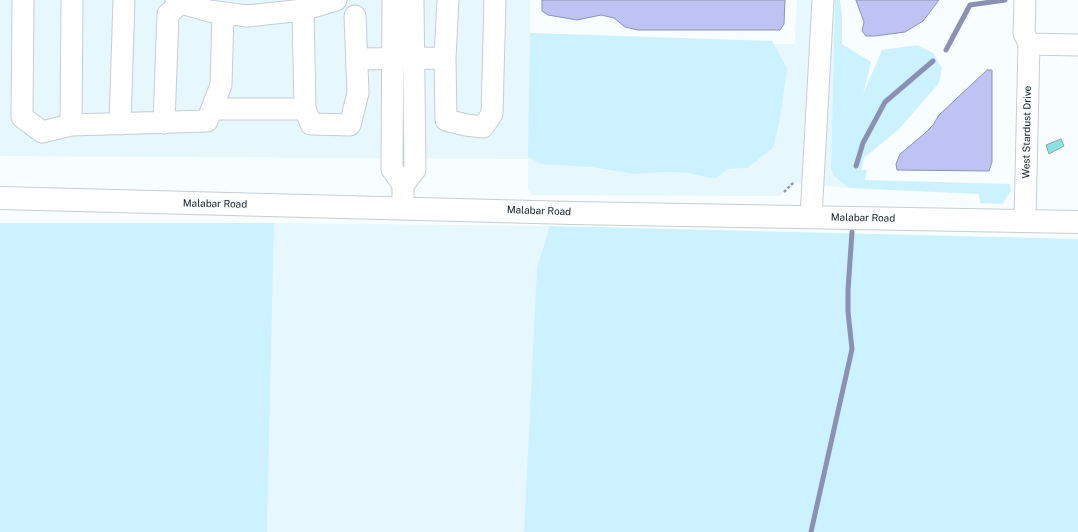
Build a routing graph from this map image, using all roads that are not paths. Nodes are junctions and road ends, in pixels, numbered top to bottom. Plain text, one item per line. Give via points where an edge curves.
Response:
1 (23, 0) edge
2 (72, 0) edge
3 (124, 0) edge
4 (336, 0) edge
5 (393, 0) edge
6 (413, 0) edge
7 (448, 0) edge
8 (495, 0) edge
9 (823, 0) edge
10 (178, 2) edge
11 (1025, 4) edge
12 (303, 10) junction
13 (223, 13) junction
14 (355, 16) dead end
15 (1028, 44) junction
16 (1078, 45) edge
17 (393, 58) junction
18 (414, 58) junction
19 (445, 58) junction
20 (357, 59) junction
21 (212, 109) junction
22 (305, 109) junction
23 (414, 114) junction
24 (393, 116) junction
25 (164, 123) junction
26 (120, 124) junction
27 (71, 125) junction
28 (403, 185) junction
29 (0, 198) edge
30 (403, 208) junction
31 (811, 217) junction
32 (1025, 220) junction
33 (1078, 222) edge

1 - 27 street via 22,117 42,132
2 - 27 street
3 - 26 street
4 - 12 street
5 - 17 street
6 - 18 street
7 - 19 street
8 - 19 street via 492,114 483,127 446,120
9 - 31 street
10 - 13 street
10 - 25 street via 168,14
11 - 15 street, West Stardust Drive via 1024,33
12 - 13 street via 247,16
12 - 22 street
13 - 21 street via 221,84
14 - 20 street
15 - 16 street
15 - 32 street, West Stardust Drive
17 - 18 street
17 - 20 street
17 - 24 street
18 - 19 street
18 - 23 street
20 - 22 street via 358,93 350,125 311,124
21 - 22 street
21 - 25 street via 207,121
23 - 24 street
23 - 28 street via 415,170
24 - 28 street via 392,168
25 - 26 street
26 - 27 street
28 - 30 street
29 - 30 main road, Malabar Road
30 - 31 main road, Malabar Road
31 - 32 main road, Malabar Road
32 - 33 main road, Malabar Road

